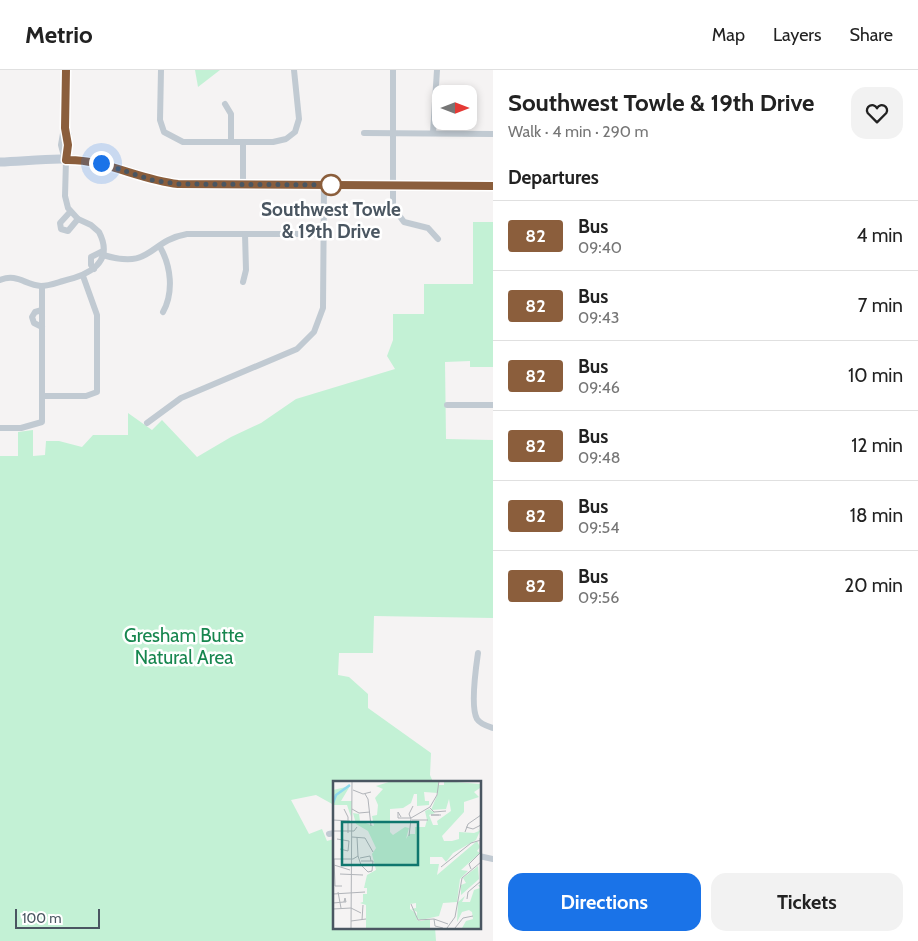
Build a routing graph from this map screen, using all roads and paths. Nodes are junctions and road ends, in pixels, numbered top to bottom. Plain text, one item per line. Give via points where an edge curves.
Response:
1 (66, 70) edge
2 (161, 70) edge
3 (294, 70) edge
4 (393, 70) edge
5 (437, 70) edge
6 (225, 104) dead end
7 (392, 132) junction
8 (364, 133) dead end
9 (433, 133) junction
10 (493, 134) edge
11 (232, 142) junction
12 (244, 142) junction
13 (66, 160) junction
14 (0, 162) edge
15 (243, 185) junction
16 (324, 185) junction
17 (391, 186) junction
18 (493, 186) edge
19 (70, 212) junction
20 (78, 218) junction
21 (245, 234) junction
22 (324, 234) junction
23 (438, 239) dead end
24 (160, 246) junction
25 (103, 253) junction
26 (83, 276) junction
27 (0, 280) edge
28 (243, 282) dead end
29 (42, 286) junction
30 (42, 310) junction
31 (163, 312) dead end
32 (42, 327) junction
33 (42, 396) junction
34 (447, 405) dead end
35 (493, 405) edge
36 (147, 423) dead end
37 (0, 428) edge
38 (478, 653) dead end
39 (493, 728) edge
40 (480, 856) edge
41 (493, 859) edge

1 - 13 street
2 - 11 street via 160,120 164,132 183,142
3 - 12 street via 300,119 292,136 274,142
4 - 7 street
5 - 9 street
6 - 11 street via 231,114
7 - 8 street
7 - 9 street
7 - 17 street
9 - 10 street
11 - 12 street
12 - 15 street
13 - 14 main road
13 - 15 main road via 101,163 169,184
13 - 19 street via 65,196
15 - 16 main road
16 - 17 main road
16 - 22 street
17 - 18 main road
17 - 23 street via 393,207 400,218 428,228
19 - 20 street
19 - 20 street via 60,223 61,229 70,229
20 - 25 street via 99,232
21 - 22 street
21 - 24 street via 187,234
21 - 28 street
22 - 36 street via 323,308 310,338 291,352 182,398
24 - 25 street via 134,260
24 - 31 street via 169,270 169,301
25 - 26 street via 94,270
26 - 29 street
26 - 33 street via 97,315 97,392 86,396
27 - 29 street via 15,277
29 - 30 street
30 - 32 street
30 - 32 street via 32,317 34,323
32 - 33 street
33 - 37 street via 42,422 20,428
34 - 35 street
38 - 39 street via 475,714 480,723
40 - 41 street

